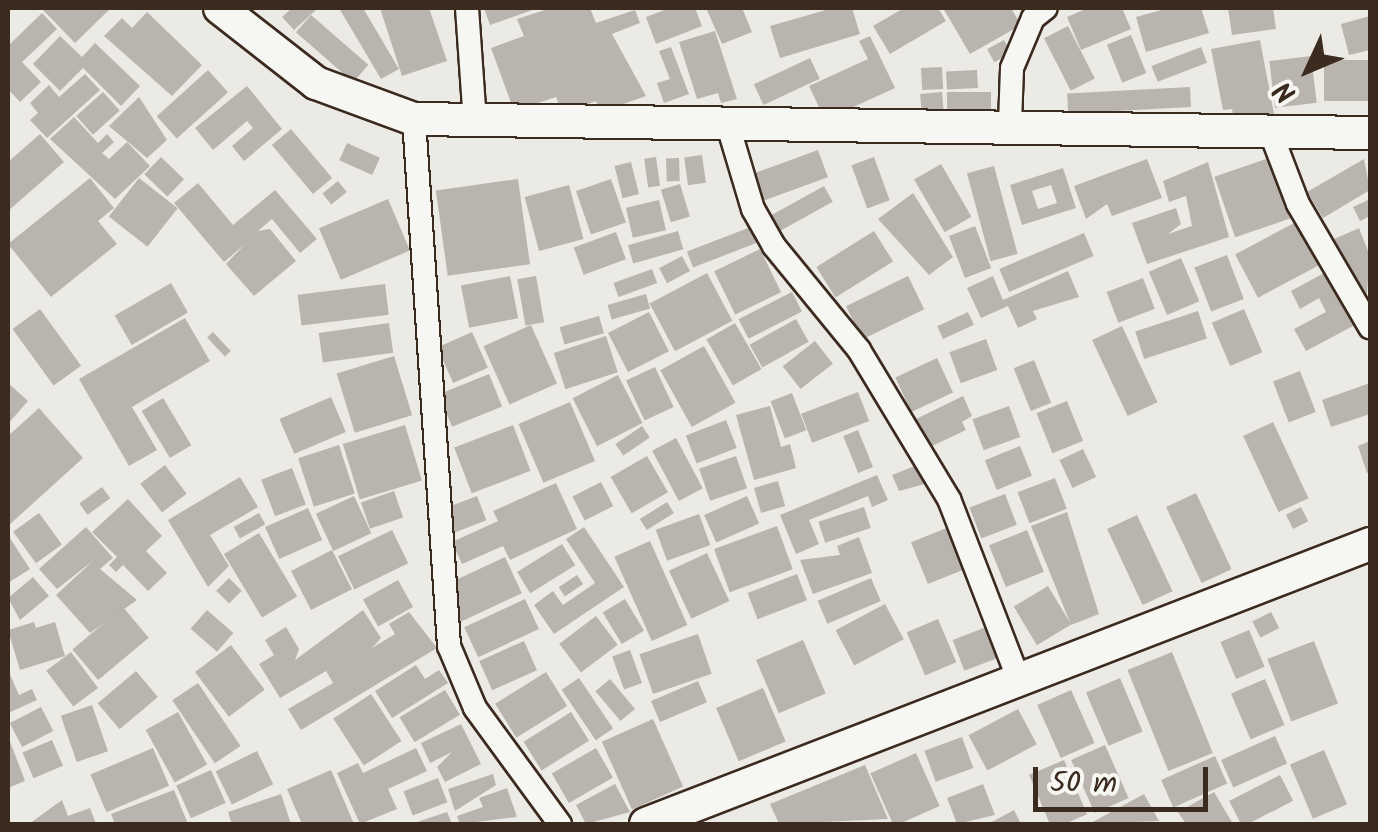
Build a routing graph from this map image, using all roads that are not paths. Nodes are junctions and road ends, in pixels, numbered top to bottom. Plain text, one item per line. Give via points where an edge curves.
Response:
1 (220, 8) edge
2 (466, 8) edge
3 (1035, 11) edge
4 (414, 119) junction
5 (475, 121) junction
6 (727, 122) junction
7 (1010, 124) junction
8 (1370, 133) edge
9 (1272, 136) junction
10 (1370, 327) edge
11 (1370, 544) edge
12 (1019, 680) junction
13 (560, 824) edge
14 (646, 824) edge

1 - 4 street via 316,83
2 - 5 street
3 - 7 street via 1012,68
4 - 5 street
4 - 13 street via 449,646 475,708
5 - 6 street
6 - 7 street
6 - 12 street via 753,210 774,246 860,350 948,499
7 - 9 street
8 - 9 street
9 - 10 street via 1298,204
11 - 12 street
12 - 14 street

